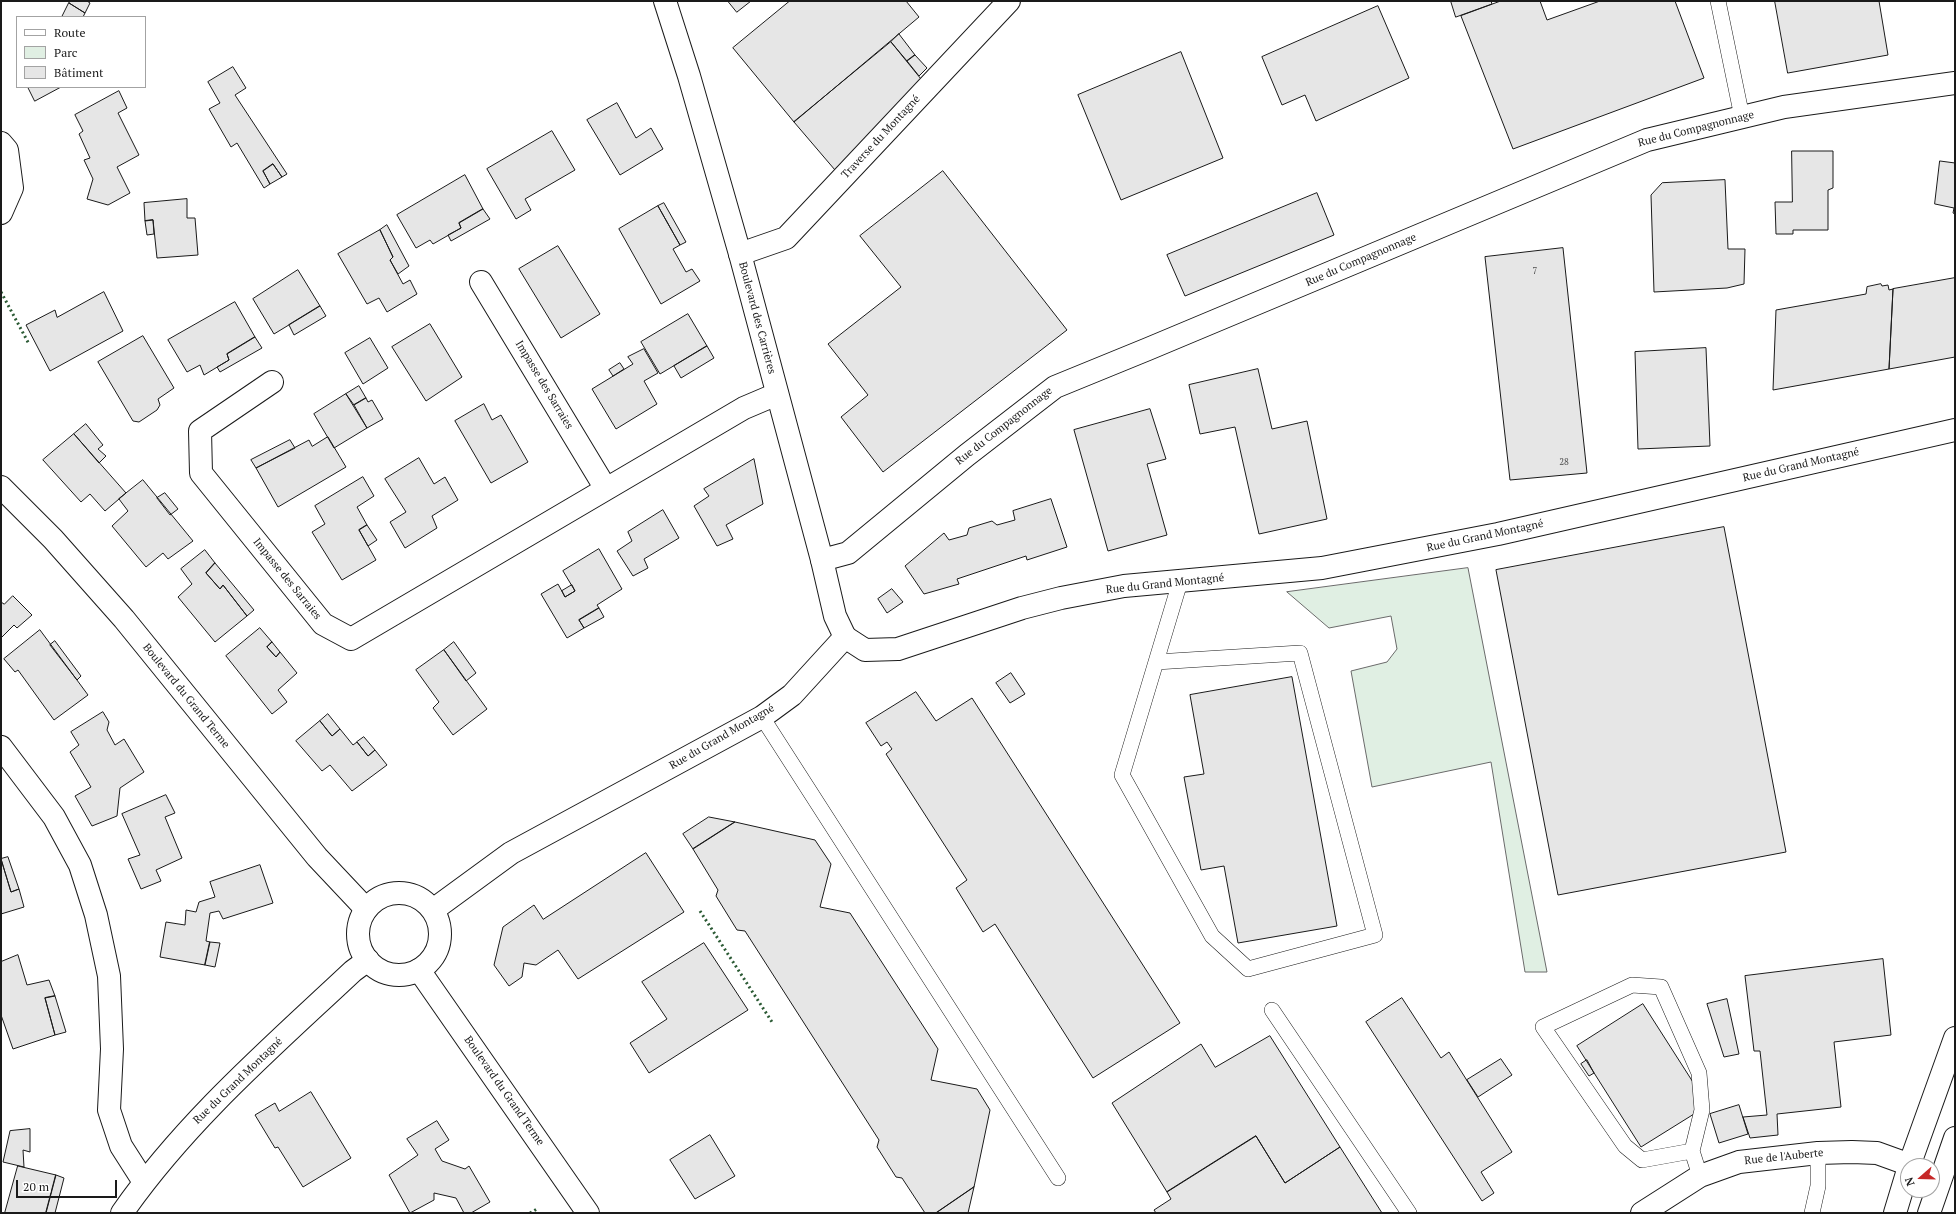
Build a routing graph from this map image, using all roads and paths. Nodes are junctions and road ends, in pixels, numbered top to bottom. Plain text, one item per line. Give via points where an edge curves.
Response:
1 (665, 1) edge
2 (1009, 1) edge
3 (1718, 1) edge
4 (1955, 83) edge
5 (1742, 117) junction
6 (1, 143) edge
7 (1, 213) edge
8 (740, 254) junction
9 (481, 282) dead end
10 (272, 382) dead end
11 (777, 394) junction
12 (1955, 430) edge
13 (1, 487) edge
14 (606, 489) junction
15 (822, 560) junction
16 (1180, 582) junction
17 (845, 637) junction
18 (1156, 662) junction
19 (762, 717) junction
20 (1, 747) edge
21 (366, 910) junction
22 (433, 910) junction
23 (368, 960) junction
24 (419, 970) junction
25 (1272, 1010) dead end
26 (1955, 1038) edge
27 (1955, 1138) edge
28 (1692, 1151) junction
29 (1818, 1153) junction
30 (1913, 1158) edge
31 (1900, 1162) edge
32 (1940, 1168) edge
33 (1700, 1176) junction
34 (1058, 1178) dead end
35 (144, 1182) junction
36 (1900, 1197) edge
37 (1932, 1198) edge
38 (122, 1213) edge
39 (588, 1213) edge
40 (1409, 1213) edge
41 (1642, 1213) edge
42 (1812, 1213) edge
43 (1895, 1213) edge
44 (1929, 1213) edge

1 - 8 street, Boulevard des Carrières
2 - 8 street, Traverse du Montagné via 786,238
3 - 5 lane
4 - 5 street, Rue du Compagnonnage via 1784,107
5 - 15 street, Rue du Compagnonnage via 1647,140 1055,387 967,454 848,553
6 - 7 street via 7,150 12,188
8 - 11 street, Boulevard des Carrières
9 - 14 street, Impasse des Sarraies
10 - 14 street, Impasse des Sarraies via 200,431 201,472 323,624 351,639
11 - 14 street, Impasse des Sarraies via 744,408
11 - 15 street, Boulevard des Carrières
12 - 16 street, Rue du Grand Montagné via 1498,534 1322,568
13 - 21 street, Boulevard du Grand Terme via 54,539 124,619 317,858
15 - 17 street, Boulevard des Carrières via 835,616
16 - 17 street, Rue du Grand Montagné via 1124,586 1061,598 1022,608 898,649 866,650
16 - 18 lane
17 - 19 street, Rue du Grand Montagné via 792,695
18 - 18 lane via 1122,775 1212,936 1248,969 1375,935 1300,653
19 - 22 street, Rue du Grand Montagné via 511,853
19 - 34 lane
20 - 35 street via 54,817 82,872 96,915 109,976 112,1049 109,1110 121,1146
21 - 22 street via 375,900 400,892 424,901
21 - 23 street via 360,922 359,935 361,948
22 - 24 street via 439,923 440,937 429,961
23 - 24 street via 376,967 397,975
23 - 35 street, Rue du Grand Montagné via 353,971 239,1078 199,1118
24 - 39 street, Boulevard du Grand Terme
25 - 40 lane
26 - 30 street
27 - 32 street
28 - 28 lane via 1702,1110 1699,1073 1661,987 1632,985 1543,1027 1625,1146 1642,1160
28 - 33 lane
29 - 31 street, Rue de l'Auberte via 1877,1153
29 - 33 street, Rue de l'Auberte via 1739,1162
29 - 42 lane via 1818,1186
33 - 41 street, Rue de l'Auberte
35 - 38 street, Rue du Grand Montagné
36 - 43 street
37 - 44 street

